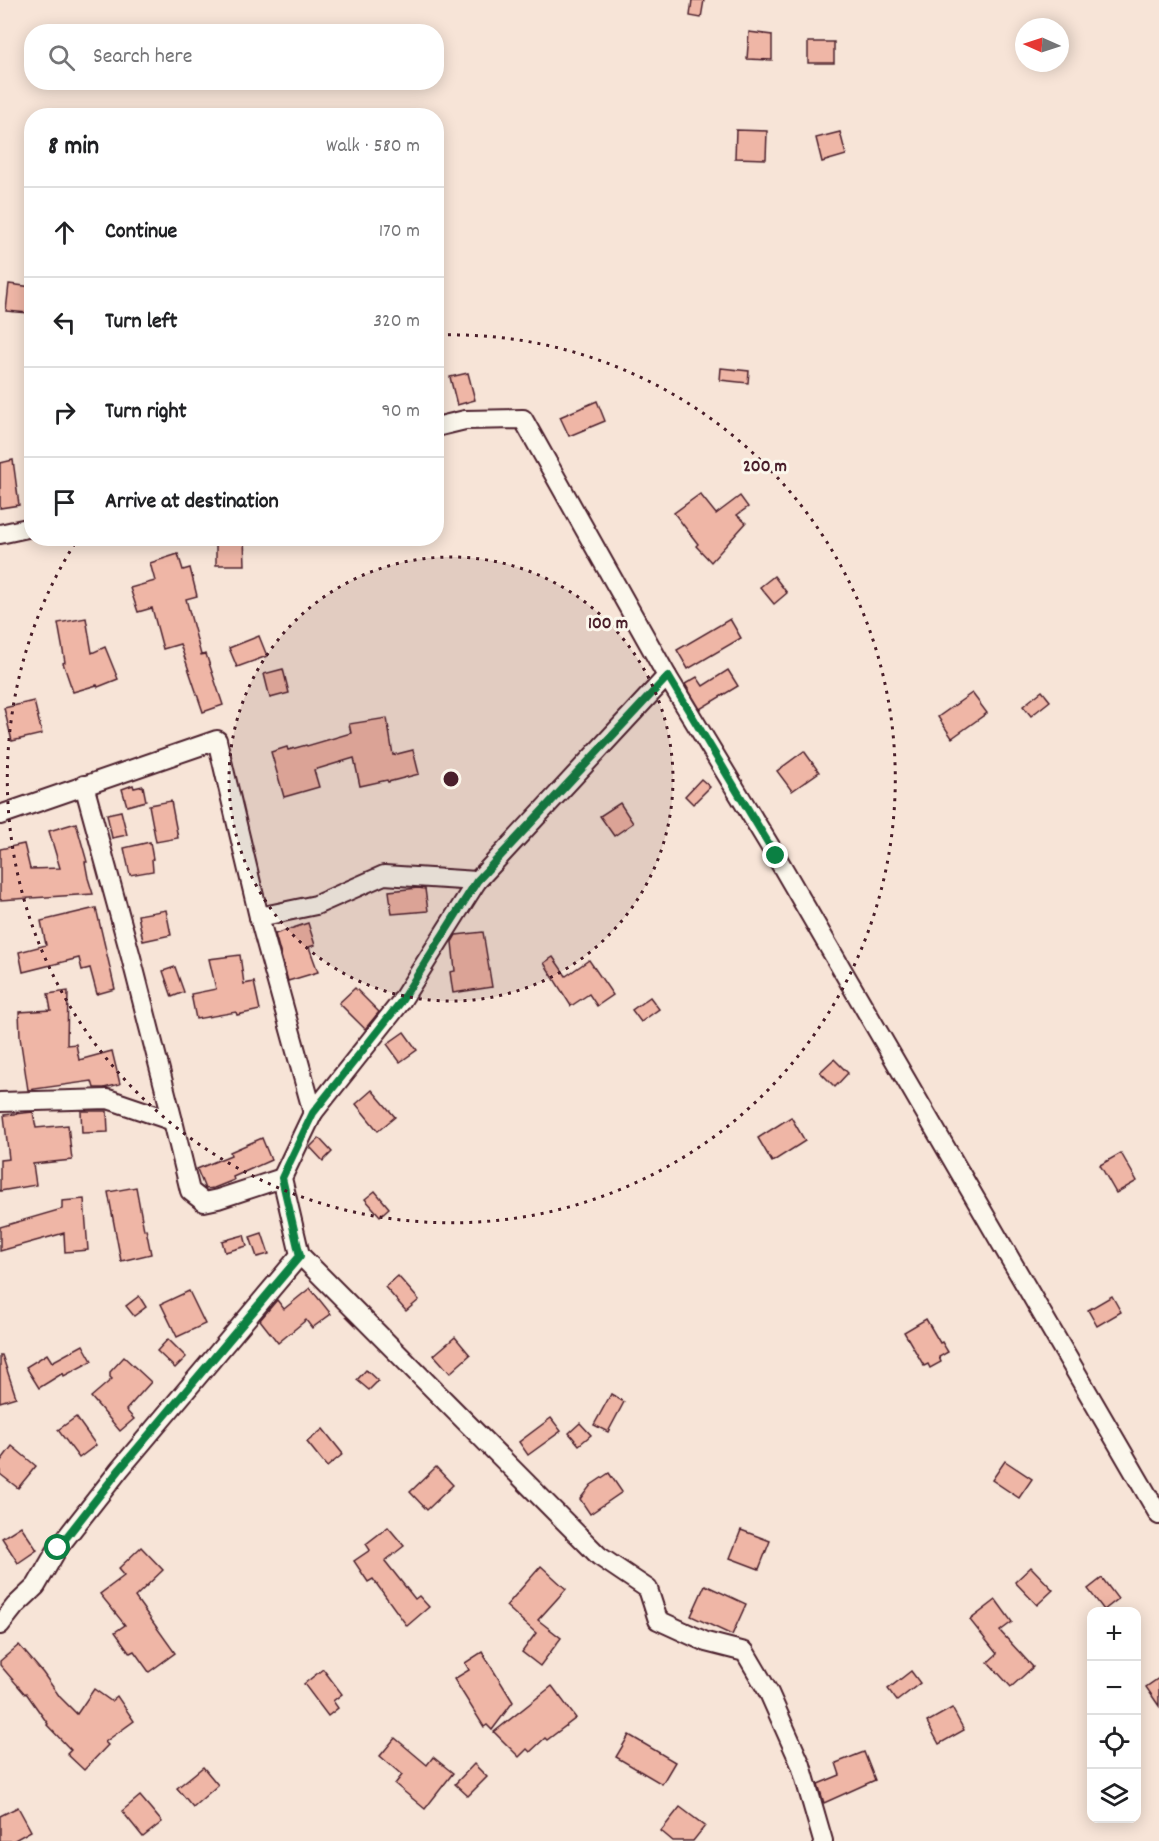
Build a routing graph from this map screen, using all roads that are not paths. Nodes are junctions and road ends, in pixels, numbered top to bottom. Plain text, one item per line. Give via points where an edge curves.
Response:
1 (444, 425) edge
2 (24, 529) edge
3 (0, 534) edge
4 (668, 676) junction
5 (84, 785) junction
6 (0, 815) edge
7 (477, 881) junction
8 (259, 917) junction
9 (0, 1102) edge
10 (313, 1113) junction
11 (173, 1121) junction
12 (282, 1178) junction
13 (300, 1256) junction
14 (1159, 1515) edge
15 (0, 1625) edge
16 (823, 1841) edge

1 - 4 street via 465,420 523,419
2 - 3 street
4 - 7 street
4 - 14 street
5 - 6 street
5 - 8 street via 217,740
5 - 11 street
7 - 8 street via 384,875 316,905
7 - 10 street via 400,1003
8 - 10 street
9 - 11 street via 108,1099
10 - 12 street
11 - 12 street via 190,1191 204,1202
12 - 13 street
13 - 15 street via 120,1469 58,1548 36,1586
13 - 16 street via 599,1556 648,1589 658,1620 706,1642 745,1652 769,1693 801,1765

